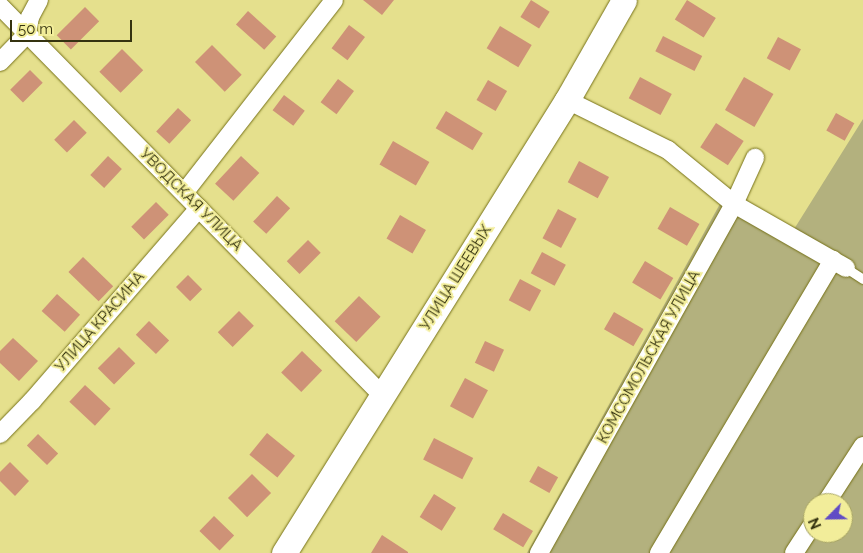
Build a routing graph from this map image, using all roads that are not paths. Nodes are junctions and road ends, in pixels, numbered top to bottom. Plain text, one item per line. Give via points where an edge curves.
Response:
1 (39, 0) edge
2 (334, 0) edge
3 (624, 0) edge
4 (0, 6) edge
5 (27, 34) junction
6 (0, 62) edge
7 (567, 100) junction
8 (755, 158) dead end
9 (184, 193) junction
10 (734, 204) junction
11 (199, 208) junction
12 (840, 264) junction
13 (863, 279) edge
14 (382, 395) junction
15 (0, 434) edge
16 (863, 446) edge
17 (832, 493) edge
18 (803, 539) edge
19 (284, 553) edge
20 (539, 553) edge
21 (659, 553) edge
22 (794, 553) edge

1 - 5 street via 30,17
2 - 9 street
3 - 7 main road, УЛИЦА ШЕЕВЫХ
4 - 5 street, УВОДСКАЯ УЛИЦА
5 - 6 street
5 - 9 street, УВОДСКАЯ УЛИЦА
7 - 10 street via 668,150
7 - 14 main road, УЛИЦА ШЕЕВЫХ
8 - 10 street, КОМСОМОЛЬСКАЯ УЛИЦА
9 - 11 street, УВОДСКАЯ УЛИЦА
10 - 12 street
10 - 20 street, КОМСОМОЛЬСКАЯ УЛИЦА
11 - 14 street, УВОДСКАЯ УЛИЦА
11 - 15 street, УЛИЦА КРАСИНА
12 - 13 lane
12 - 21 street
14 - 19 main road, УЛИЦА ШЕЕВЫХ
16 - 17 street
18 - 22 street

